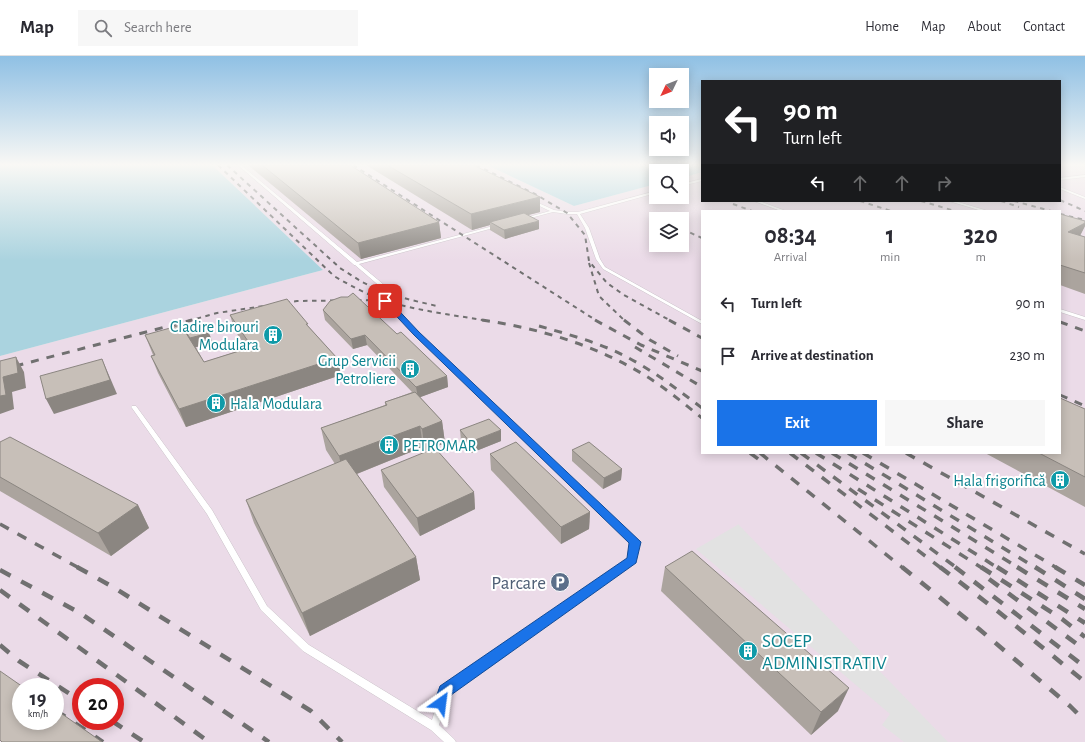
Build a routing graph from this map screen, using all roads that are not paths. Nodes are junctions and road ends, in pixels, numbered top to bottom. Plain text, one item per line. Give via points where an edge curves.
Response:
1 (277, 197) edge
2 (637, 197) edge
3 (532, 200) edge
4 (759, 202) edge
5 (955, 202) edge
6 (781, 210) edge
7 (983, 210) edge
8 (553, 211) junction
9 (578, 213) junction
10 (515, 221) edge
11 (500, 225) edge
12 (355, 264) junction
13 (1061, 310) edge
14 (1085, 319) edge
15 (701, 322) edge
16 (134, 407) dead end
17 (434, 727) junction
18 (451, 742) edge

1 - 12 lane
2 - 9 lane
3 - 8 lane
4 - 6 lane
5 - 7 lane
8 - 9 lane
8 - 10 lane
9 - 15 lane via 604,268
11 - 12 lane
12 - 17 lane via 393,295 385,301 416,334 635,542 632,560 445,691
13 - 14 lane
16 - 17 lane via 210,512 264,608 306,648
17 - 18 lane

